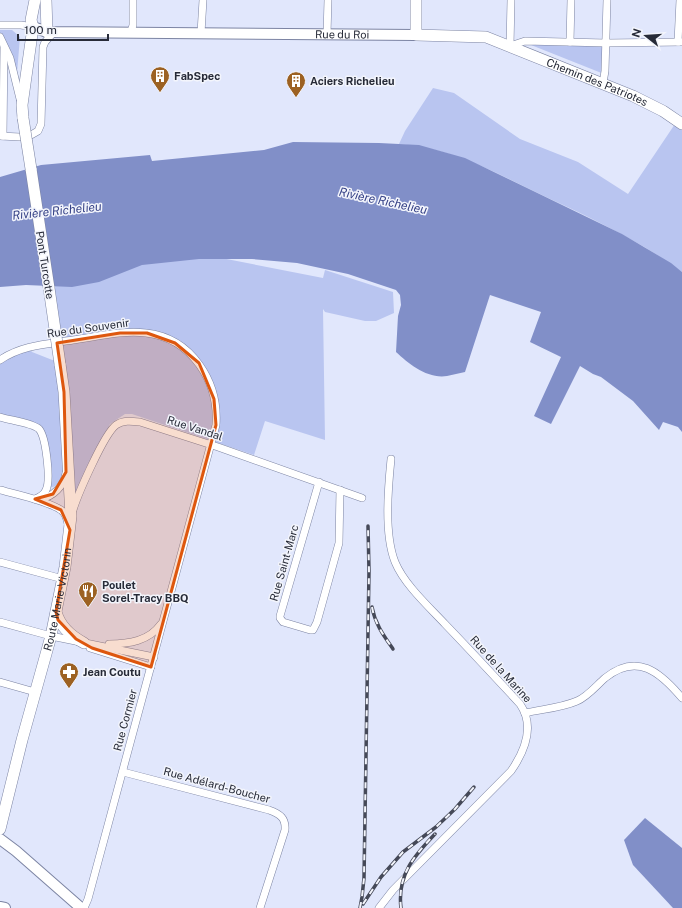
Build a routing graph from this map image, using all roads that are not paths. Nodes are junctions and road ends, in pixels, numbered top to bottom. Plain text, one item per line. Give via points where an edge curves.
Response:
1 (35, 0) edge
2 (46, 0) edge
3 (133, 0) edge
4 (203, 0) edge
5 (328, 0) edge
6 (416, 0) edge
7 (511, 0) edge
8 (571, 0) edge
9 (607, 0) edge
10 (680, 0) edge
11 (0, 25) edge
12 (33, 27) junction
13 (51, 32) junction
14 (131, 32) junction
15 (201, 33) junction
16 (327, 34) junction
17 (416, 35) junction
18 (0, 38) edge
19 (570, 42) junction
20 (680, 42) edge
21 (606, 43) junction
22 (510, 46) junction
23 (4, 47) junction
24 (603, 83) junction
25 (22, 104) junction
26 (682, 124) edge
27 (31, 135) dead end
28 (1, 136) edge
29 (20, 137) dead end
30 (0, 360) edge
31 (60, 364) joint
32 (0, 417) edge
33 (210, 445) junction
34 (391, 459) dead end
35 (68, 463) junction
36 (319, 482) junction
37 (0, 490) edge
38 (340, 490) junction
39 (362, 498) dead end
40 (35, 499) junction
41 (71, 516) junction
42 (70, 530) junction
43 (0, 562) edge
44 (63, 579) junction
45 (56, 612) junction
46 (163, 621) junction
47 (0, 622) edge
48 (51, 636) junction
49 (84, 643) junction
50 (154, 657) junction
51 (151, 667) junction
52 (0, 682) edge
53 (35, 692) junction
54 (682, 698) edge
55 (526, 713) junction
56 (123, 772) junction
57 (10, 787) junction
58 (0, 804) edge
59 (0, 830) edge
60 (0, 839) edge
61 (69, 896) junction
62 (0, 907) edge
63 (5, 908) edge
64 (74, 908) edge
65 (81, 908) edge
66 (84, 908) edge
67 (260, 908) edge
68 (379, 908) edge

1 - 12 main road, Pont Turcotte via 31,20
2 - 13 main road
3 - 14 street
4 - 15 street
5 - 16 street
6 - 17 main road
7 - 22 street
8 - 19 street
9 - 21 street
10 - 20 street
11 - 12 street, Rue du Roi
12 - 13 main road, Rue du Roi
12 - 25 main road, Pont Turcotte
13 - 14 main road, Rue du Roi
13 - 27 street via 43,47 41,124 38,131
14 - 15 main road, Rue du Roi
15 - 16 main road, Rue du Roi
16 - 17 main road, Rue du Roi
17 - 22 main road, Rue du Roi via 486,37
18 - 23 street
19 - 21 street
19 - 22 street via 525,41
20 - 21 street
21 - 24 street
22 - 24 main road, Chemin des Patriotes
23 - 25 street via 10,58
23 - 28 street
24 - 26 main road, Chemin des Patriotes via 651,104
25 - 31 main road, Pont Turcotte, bridge
28 - 29 street
30 - 33 street, Rue du Souvenir via 29,347 135,332 151,334 175,343 199,363 210,385 216,414 216,425
31 - 35 main road, Route Marie-Victorin
32 - 40 street via 37,427 42,434 47,489 43,496
33 - 36 street, Rue Vandal
33 - 41 street, Rue Vandal via 140,422 117,424 102,442
33 - 46 street, Rue Cormier
34 - 55 street, Rue de la Marine via 388,517 393,553 400,571 425,603
35 - 40 street via 66,476 57,490 44,498
35 - 41 main road, Route Marie-Victorin
36 - 38 street, Rue Vandal
36 - 38 street, Rue Saint-Marc via 280,618 283,622 311,630 316,622 339,543
37 - 40 street
38 - 39 street, Rue Vandal
40 - 42 street via 61,510 66,516
41 - 42 main road, Route Marie-Victorin
42 - 44 main road, Route Marie-Victorin
43 - 44 street
44 - 45 main road, Route Marie-Victorin
45 - 48 main road, Route Marie-Victorin
45 - 49 main road via 65,630
46 - 49 street via 151,634 142,639 115,644
46 - 50 street, Rue Cormier
47 - 48 street
48 - 49 street
48 - 53 main road, Route Marie-Victorin
49 - 50 street
49 - 51 street via 92,648
50 - 51 street, Rue Cormier
51 - 56 street, Rue Cormier
52 - 53 street
53 - 57 main road, Route Marie-Victorin
54 - 55 street via 668,682 653,671 632,665 612,673 576,702
55 - 68 street, Rue de la Marine via 526,740 521,755 511,771 393,890
56 - 66 street, Rue Cormier
56 - 67 street, Rue Adélard-Boucher via 269,810 282,817 285,830
57 - 58 main road
57 - 59 main road, Route Marie-Victorin
60 - 61 main road
61 - 64 main road
61 - 65 main road
62 - 63 main road

